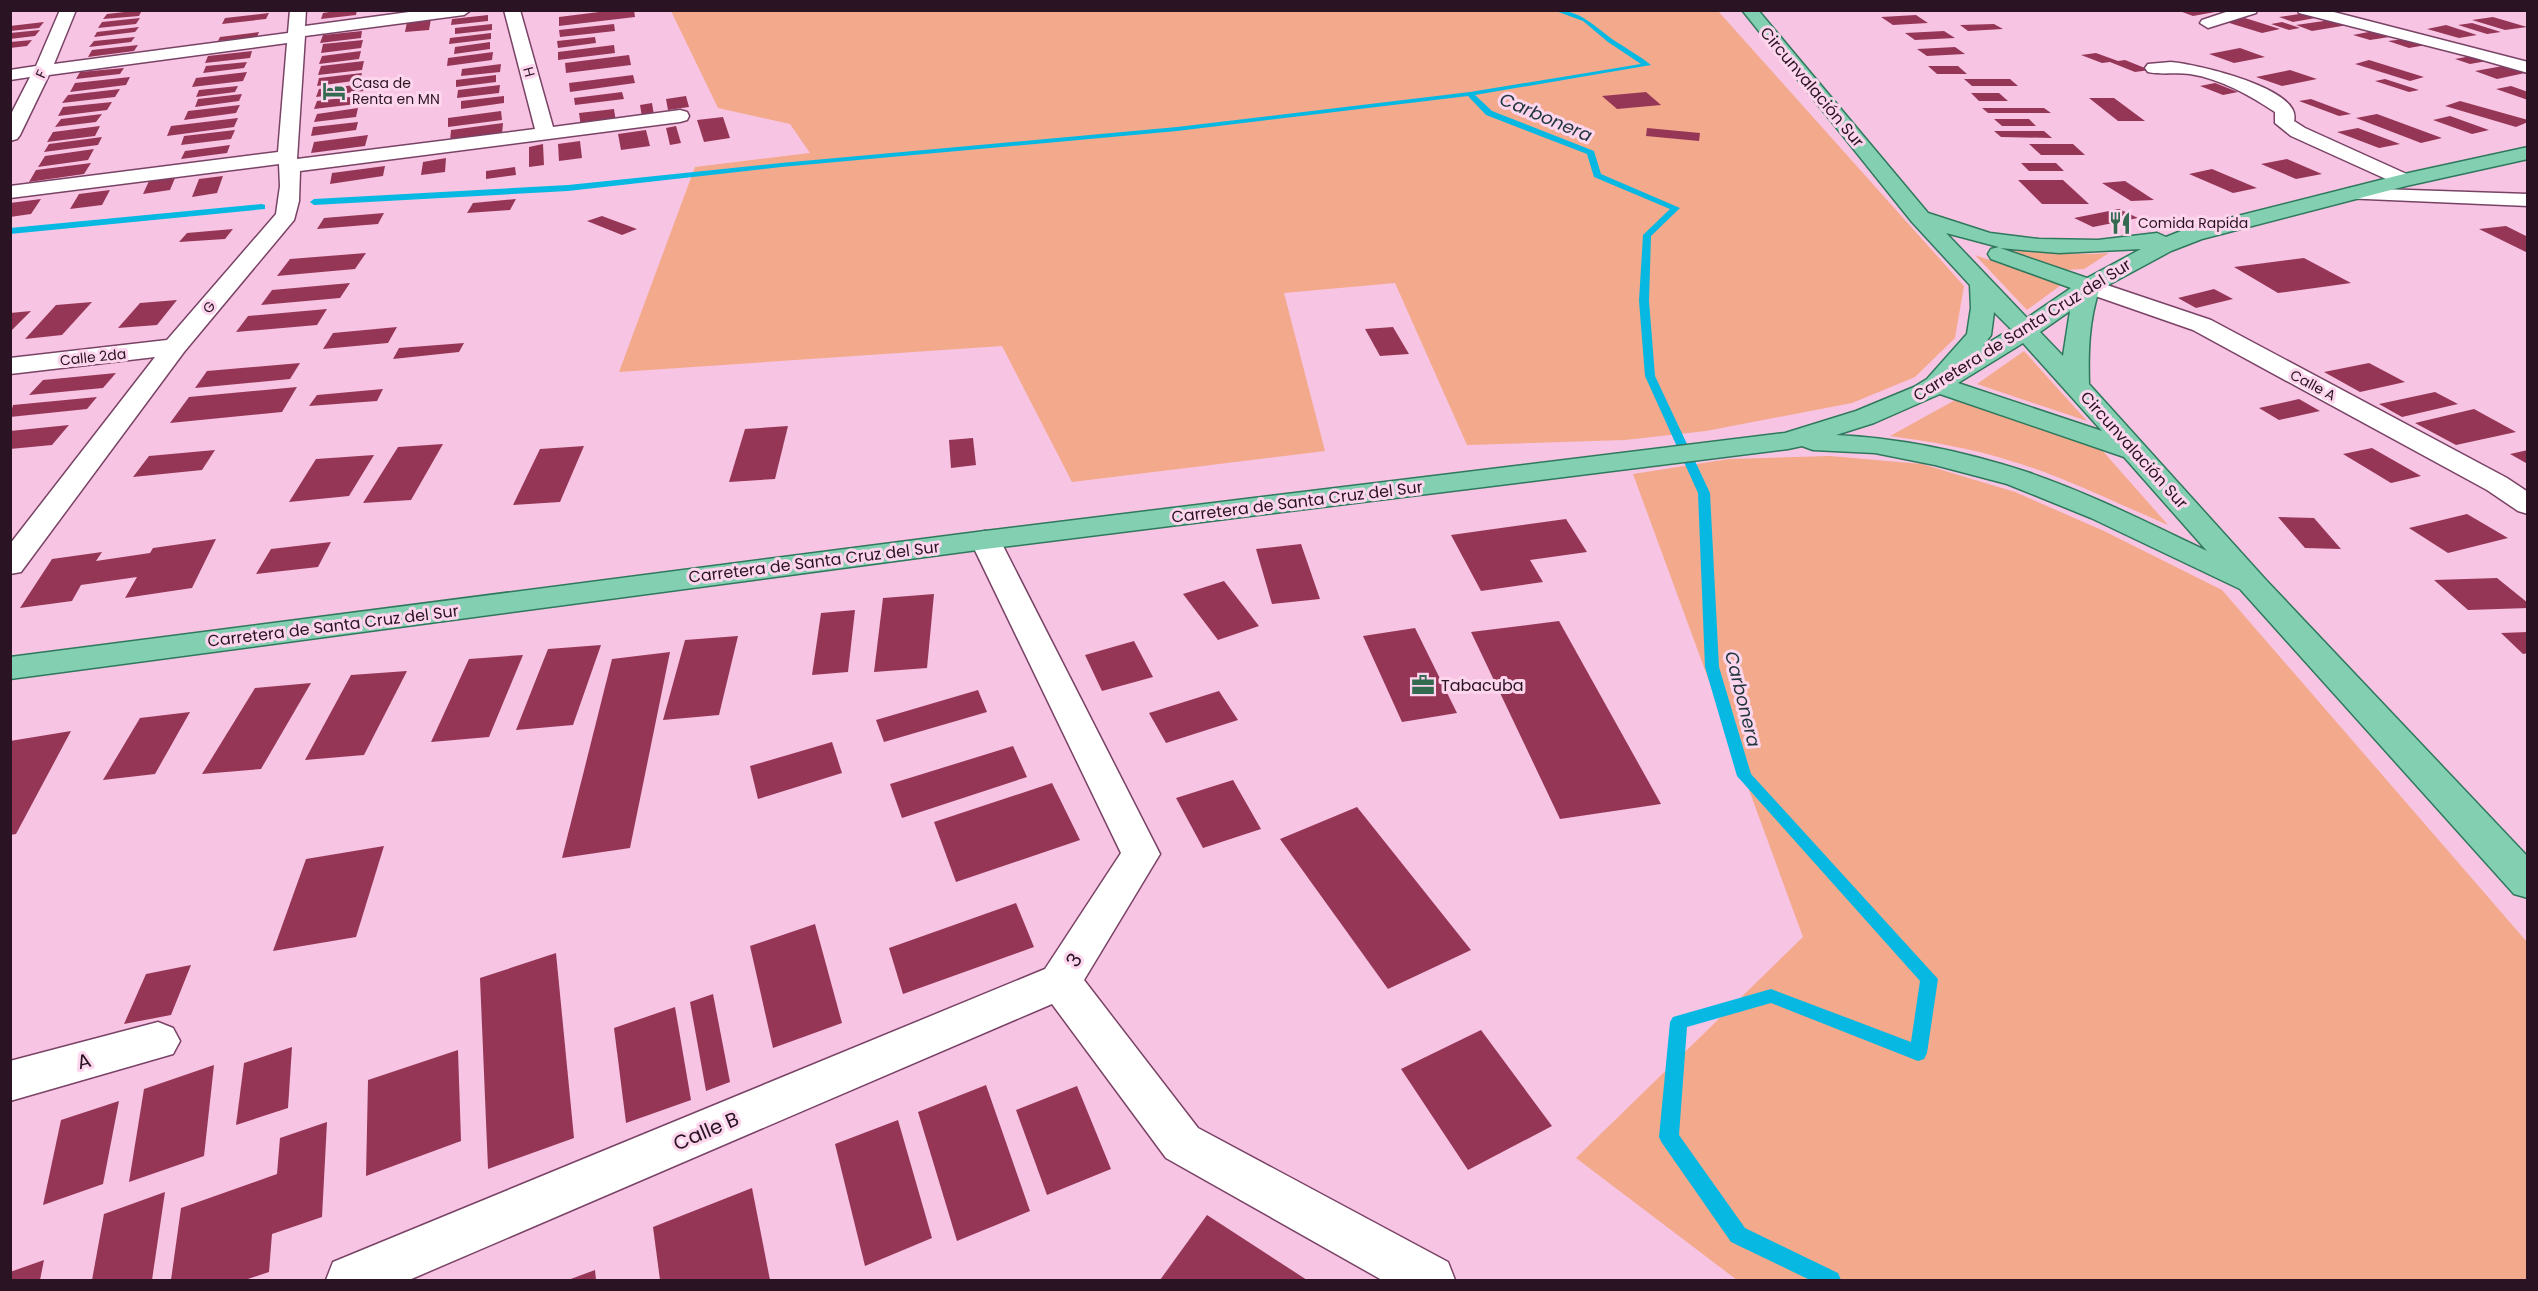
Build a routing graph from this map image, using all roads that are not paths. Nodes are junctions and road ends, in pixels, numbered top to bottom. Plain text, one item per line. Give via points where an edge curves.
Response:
1 (68, 10) edge
2 (464, 10) edge
3 (512, 10) edge
4 (1749, 10) edge
5 (2250, 10) edge
6 (2305, 10) edge
7 (2208, 23) dead end
8 (298, 27) edge
9 (2508, 47) dead end
10 (2478, 53) junction
11 (2154, 68) dead end
12 (2528, 68) edge
13 (43, 70) junction
14 (10, 75) edge
15 (680, 116) dead end
16 (546, 134) junction
17 (10, 135) edge
18 (2528, 153) edge
19 (288, 162) junction
20 (2404, 180) junction
21 (10, 192) edge
22 (2350, 194) junction
23 (2528, 200) edge
24 (1926, 224) junction
25 (2194, 234) junction
26 (1981, 285) junction
27 (2089, 286) junction
28 (2025, 331) junction
29 (175, 347) junction
30 (10, 366) edge
31 (1937, 384) junction
32 (2076, 385) junction
33 (1788, 441) junction
34 (2137, 452) junction
35 (2528, 505) edge
36 (985, 540) junction
37 (10, 565) edge
38 (2255, 587) junction
39 (10, 668) edge
40 (2528, 883) edge
41 (1060, 982) junction
42 (158, 1041) dead end
43 (10, 1081) edge
44 (351, 1281) edge
45 (1430, 1281) edge

1 - 13 street, F
2 - 8 street
3 - 16 street, H
4 - 24 main road, Circunvalación Sur
5 - 7 street
6 - 10 street
8 - 13 street
8 - 19 street, G
9 - 10 street
10 - 12 street
11 - 20 street via 2193,68 2247,88 2284,110 2284,123 2298,132
13 - 14 street
13 - 17 street, F
15 - 16 street
16 - 19 street
18 - 20 main road, Carretera de Santa Cruz del Sur
19 - 21 street
19 - 29 street, G via 291,190 286,215
20 - 22 main road, Carretera de Santa Cruz del Sur
22 - 23 street
22 - 25 main road, Carretera de Santa Cruz del Sur
24 - 25 main road via 1998,241 2053,247 2112,247
24 - 26 main road, Circunvalación Sur
24 - 27 main road
25 - 27 main road, Carretera de Santa Cruz del Sur via 2163,246
26 - 28 main road, Circunvalación Sur
26 - 31 main road via 1979,335
27 - 28 main road, Carretera de Santa Cruz del Sur
27 - 32 main road via 2075,338
27 - 35 street, Calle A via 2202,325 2497,484
28 - 31 main road, Carretera de Santa Cruz del Sur
28 - 32 main road, Circunvalación Sur
29 - 30 street, Calle 2da
29 - 37 street, G
31 - 33 main road, Carretera de Santa Cruz del Sur via 1914,398 1865,417
31 - 34 main road
32 - 34 main road, Circunvalación Sur
33 - 36 main road, Carretera de Santa Cruz del Sur
33 - 38 main road via 1875,445 2017,478 2101,512
34 - 38 main road, Circunvalación Sur
36 - 39 main road, Carretera de Santa Cruz del Sur
36 - 41 street, 3 via 1140,854
38 - 40 main road, Circunvalación Sur
41 - 44 street, Calle B
41 - 45 street, 3 via 1182,1143
42 - 43 street, A

